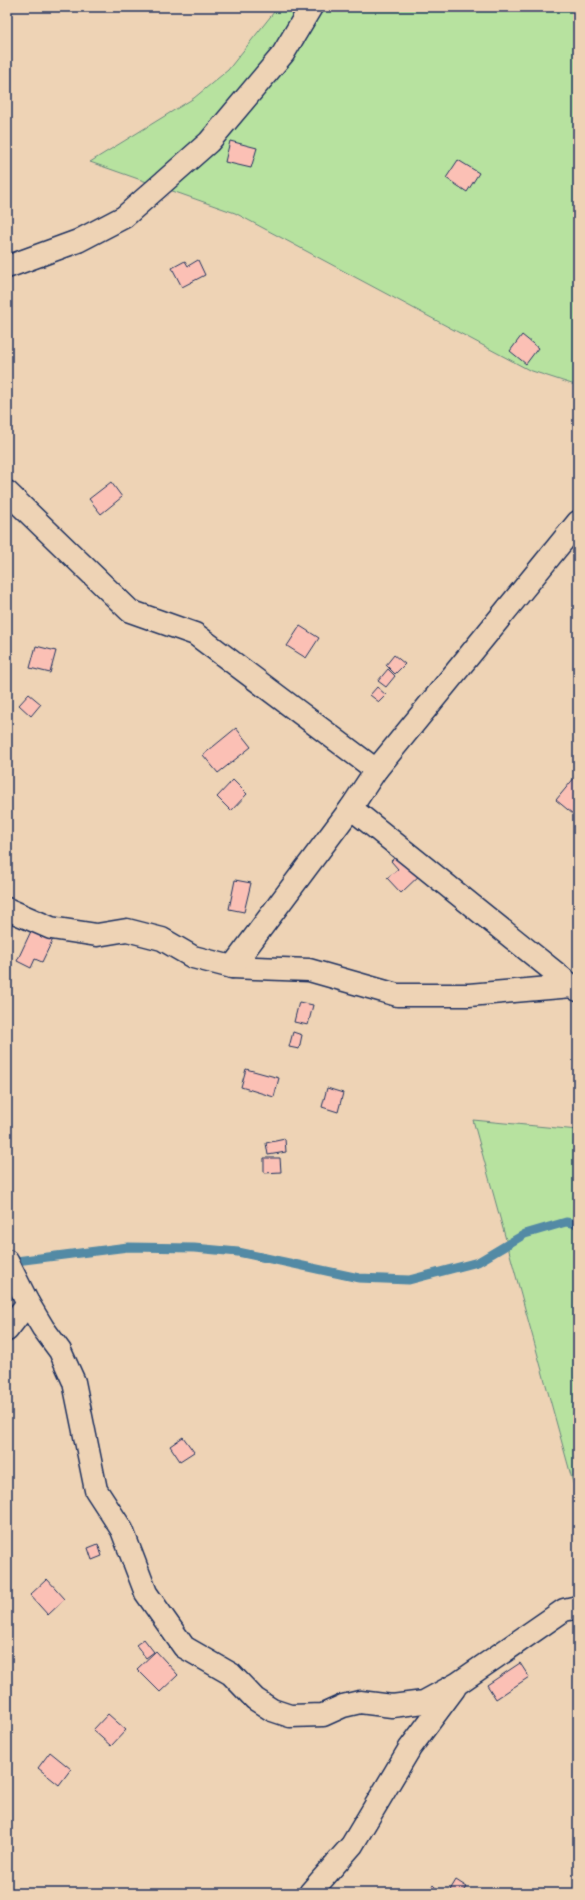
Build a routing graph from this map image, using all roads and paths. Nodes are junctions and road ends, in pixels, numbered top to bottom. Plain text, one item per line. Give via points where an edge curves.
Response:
1 (311, 7) edge
2 (7, 267) edge
3 (7, 492) edge
4 (578, 522) edge
5 (376, 770) junction
6 (351, 808) junction
7 (7, 909) edge
8 (232, 967) junction
9 (575, 988) edge
10 (7, 1261) edge
11 (28, 1304) junction
12 (7, 1330) edge
13 (578, 1607) edge
14 (457, 1684) junction
15 (310, 1893) edge

1 - 2 street via 283,54 209,142 124,217 78,241
3 - 5 street via 130,611 196,634
4 - 5 street
5 - 6 street
6 - 8 street
6 - 9 street
7 - 8 street via 51,928 96,934 127,930 162,939 193,957
8 - 9 street via 309,970 397,995 469,995
10 - 11 street
11 - 12 street
11 - 14 street via 60,1351 74,1382 96,1490 122,1530 146,1593 184,1647 231,1674 255,1699 272,1710 290,1716 322,1714 360,1702 392,1706 424,1702
13 - 14 street via 564,1610
14 - 15 street via 410,1748 352,1845

